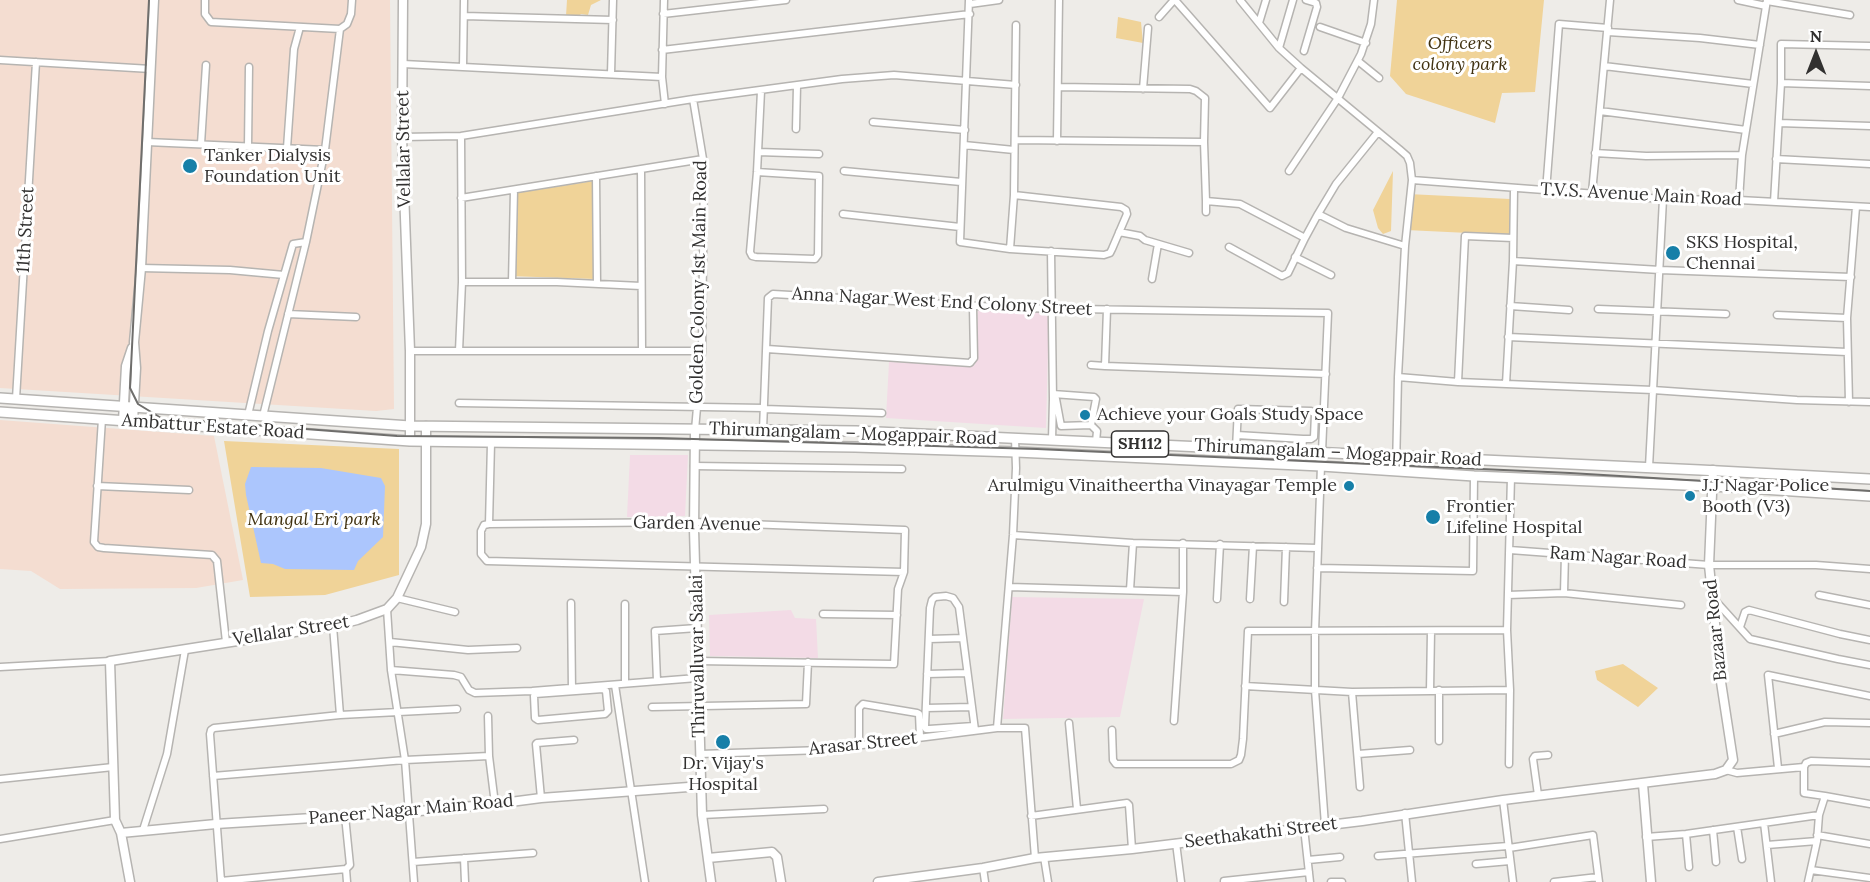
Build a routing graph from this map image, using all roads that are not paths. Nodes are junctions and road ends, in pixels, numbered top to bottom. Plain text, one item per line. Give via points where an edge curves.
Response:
1 (154, 0) edge
2 (205, 0) edge
3 (352, 0) edge
4 (403, 0) edge
5 (464, 0) edge
6 (613, 0) edge
7 (664, 0) edge
8 (780, 0) edge
9 (786, 0) edge
10 (999, 0) edge
11 (1059, 0) edge
12 (1174, 0) edge
13 (1240, 0) edge
14 (1266, 0) edge
15 (1293, 0) edge
16 (1306, 0) edge
17 (1374, 0) edge
18 (1610, 0) edge
19 (1738, 0) edge
20 (970, 2) edge
21 (1767, 2) edge
22 (741, 3) edge
23 (663, 14) junction
24 (970, 14) junction
25 (1850, 15) dead end
26 (464, 16) junction
27 (1159, 17) dead end
28 (613, 20) junction
29 (1259, 24) junction
30 (1016, 25) dead end
31 (300, 27) junction
32 (1320, 27) dead end
33 (1148, 28) dead end
34 (340, 29) junction
35 (1608, 30) junction
36 (1366, 43) junction
37 (1760, 45) junction
38 (1870, 46) edge
39 (1279, 48) junction
40 (662, 50) junction
41 (1304, 51) dead end
42 (0, 60) edge
43 (1358, 61) junction
44 (36, 62) junction
45 (403, 64) junction
46 (206, 65) dead end
47 (1604, 66) junction
48 (249, 67) dead end
49 (464, 67) junction
50 (1301, 68) junction
51 (151, 69) junction
52 (611, 74) junction
53 (663, 77) junction
54 (1379, 78) dead end
55 (967, 81) junction
56 (1781, 83) junction
57 (1753, 84) junction
58 (797, 86) junction
59 (1016, 86) junction
60 (1870, 86) edge
61 (1059, 87) junction
62 (1143, 89) junction
63 (761, 91) junction
64 (1338, 98) junction
65 (693, 99) junction
66 (666, 104) junction
67 (1600, 111) junction
68 (873, 122) dead end
69 (1779, 123) junction
70 (1870, 126) edge
71 (796, 129) dead end
72 (965, 130) junction
73 (1746, 130) junction
74 (1378, 132) junction
75 (461, 136) junction
76 (402, 137) junction
77 (1015, 140) junction
78 (1057, 141) junction
79 (147, 142) junction
80 (1204, 142) junction
81 (201, 144) junction
82 (964, 145) junction
83 (248, 146) junction
84 (287, 148) junction
85 (325, 150) junction
86 (1014, 150) junction
87 (758, 152) junction
88 (1595, 153) junction
89 (819, 154) dead end
90 (1742, 155) junction
91 (703, 159) junction
92 (1776, 159) junction
93 (1870, 164) edge
94 (641, 169) junction
95 (844, 171) dead end
96 (1289, 171) dead end
97 (757, 172) junction
98 (596, 176) junction
99 (1412, 180) junction
100 (962, 182) junction
101 (1514, 189) junction
102 (514, 190) junction
103 (1546, 191) junction
104 (1592, 194) junction
105 (1014, 195) junction
106 (461, 198) junction
107 (1664, 199) junction
108 (1739, 200) junction
109 (1206, 201) junction
110 (1774, 202) junction
111 (1856, 207) junction
112 (1870, 207) edge
113 (1206, 212) dead end
114 (843, 214) dead end
115 (1318, 214) junction
116 (960, 227) junction
117 (1119, 232) junction
118 (1305, 238) junction
119 (1513, 238) junction
120 (306, 242) junction
121 (1158, 244) junction
122 (1405, 246) junction
123 (1229, 247) dead end
124 (1010, 249) junction
125 (1051, 251) junction
126 (1189, 253) dead end
127 (1296, 256) junction
128 (1513, 261) junction
129 (141, 268) junction
130 (1660, 270) junction
131 (284, 275) junction
132 (1331, 275) dead end
133 (1851, 277) junction
134 (1152, 279) dead end
135 (462, 282) junction
136 (512, 282) junction
137 (597, 284) junction
138 (641, 286) junction
139 (1510, 306) junction
140 (974, 307) junction
141 (1052, 308) junction
142 (1107, 309) junction
143 (1598, 309) dead end
144 (1569, 310) dead end
145 (1657, 311) junction
146 (288, 314) junction
147 (1726, 314) dead end
148 (1777, 315) dead end
149 (356, 317) dead end
150 (1846, 318) junction
151 (1508, 337) junction
152 (134, 342) junction
153 (1656, 342) junction
154 (767, 349) junction
155 (410, 351) junction
156 (459, 351) junction
157 (642, 351) junction
158 (702, 351) junction
159 (1847, 352) junction
160 (1091, 366) dead end
161 (1105, 366) junction
162 (1326, 374) junction
163 (1398, 377) junction
164 (1458, 382) junction
165 (1506, 384) junction
166 (1653, 390) junction
167 (1054, 394) junction
168 (0, 398) edge
169 (16, 399) junction
170 (1849, 402) junction
171 (1870, 402) edge
172 (459, 403) dead end
173 (124, 406) junction
174 (134, 407) junction
175 (697, 407) junction
176 (764, 408) junction
177 (0, 412) edge
178 (882, 413) dead end
179 (248, 415) junction
180 (263, 416) junction
181 (102, 419) junction
182 (128, 421) junction
183 (1091, 425) junction
184 (410, 426) junction
185 (426, 426) junction
186 (695, 430) junction
187 (764, 430) junction
188 (1237, 435) junction
189 (1015, 438) junction
190 (1303, 439) junction
191 (1052, 440) junction
192 (410, 441) junction
193 (426, 441) junction
194 (491, 442) junction
195 (1096, 442) junction
196 (694, 445) junction
197 (1236, 448) junction
198 (1016, 452) junction
199 (1302, 452) junction
200 (1322, 452) junction
201 (1395, 456) junction
202 (694, 466) junction
203 (1321, 466) junction
204 (1649, 467) junction
205 (902, 469) dead end
206 (1396, 470) junction
207 (1713, 470) junction
208 (1474, 476) junction
209 (1511, 477) junction
210 (1870, 479) edge
211 (97, 486) junction
212 (1713, 486) junction
213 (189, 490) dead end
214 (1870, 496) edge
215 (694, 522) junction
216 (489, 524) junction
217 (1013, 536) junction
218 (1133, 543) junction
219 (1183, 543) junction
220 (1220, 544) junction
221 (1253, 546) junction
222 (1286, 547) junction
223 (1318, 548) junction
224 (1510, 550) junction
225 (1565, 554) junction
226 (1709, 565) junction
227 (696, 566) junction
228 (1317, 568) junction
229 (1870, 569) edge
230 (904, 572) junction
231 (1009, 587) junction
232 (1130, 590) junction
233 (1183, 592) junction
234 (1564, 593) junction
235 (1508, 595) junction
236 (1819, 595) dead end
237 (397, 598) junction
238 (1713, 598) junction
239 (1216, 599) dead end
240 (1250, 599) dead end
241 (1284, 602) dead end
242 (571, 603) dead end
243 (625, 604) dead end
244 (1681, 605) dead end
245 (1870, 605) edge
246 (387, 609) junction
247 (455, 612) dead end
248 (823, 614) dead end
249 (897, 615) junction
250 (333, 626) junction
251 (1740, 627) junction
252 (697, 628) junction
253 (1507, 630) junction
254 (1431, 631) junction
255 (1315, 632) junction
256 (963, 638) junction
257 (929, 639) junction
258 (1870, 639) edge
259 (226, 642) junction
260 (390, 642) junction
261 (517, 648) dead end
262 (185, 650) junction
263 (110, 661) junction
264 (697, 661) junction
265 (808, 662) junction
266 (1870, 665) edge
267 (0, 667) edge
268 (392, 670) junction
269 (967, 673) junction
270 (927, 674) junction
271 (697, 678) junction
272 (657, 681) junction
273 (625, 683) junction
274 (615, 685) junction
275 (1245, 686) junction
276 (572, 690) junction
277 (1315, 690) junction
278 (1439, 690) junction
279 (1509, 690) junction
280 (1430, 691) junction
281 (1352, 692) junction
282 (1870, 696) edge
283 (617, 702) junction
284 (607, 703) junction
285 (698, 705) junction
286 (652, 707) dead end
287 (972, 707) junction
288 (926, 708) junction
289 (457, 709) dead end
290 (398, 711) junction
291 (340, 715) junction
292 (488, 716) dead end
293 (1174, 721) dead end
294 (1069, 723) dead end
295 (1870, 723) edge
296 (974, 728) junction
297 (997, 728) junction
298 (1112, 730) dead end
299 (1774, 734) junction
300 (920, 737) junction
301 (574, 740) dead end
302 (1439, 741) dead end
303 (859, 745) junction
304 (1410, 750) dead end
305 (700, 754) junction
306 (1358, 754) junction
307 (489, 756) junction
308 (1548, 756) dead end
309 (405, 760) junction
310 (1870, 763) edge
311 (1509, 764) dead end
312 (113, 767) junction
313 (1804, 767) junction
314 (1778, 768) junction
315 (1726, 770) junction
316 (213, 776) junction
317 (0, 779) edge
318 (1643, 784) junction
319 (702, 786) junction
320 (1360, 788) dead end
321 (631, 792) junction
322 (1538, 795) junction
323 (1825, 796) junction
324 (541, 798) junction
325 (1503, 800) junction
326 (495, 804) junction
327 (1870, 804) edge
328 (824, 809) dead end
329 (1077, 809) junction
330 (409, 812) junction
331 (1405, 813) junction
332 (702, 815) junction
333 (1819, 815) junction
334 (345, 816) junction
335 (1031, 816) junction
336 (115, 820) junction
337 (1764, 823) junction
338 (216, 824) junction
339 (1325, 825) junction
340 (1737, 826) junction
341 (1304, 828) junction
342 (143, 830) junction
343 (1713, 830) junction
344 (121, 833) junction
345 (1686, 834) junction
346 (1646, 837) junction
347 (1817, 838) junction
348 (0, 839) edge
349 (1176, 843) junction
350 (1870, 844) edge
351 (1767, 845) junction
352 (1509, 847) junction
353 (1132, 849) junction
354 (533, 853) dead end
355 (1409, 854) junction
356 (1378, 856) dead end
357 (1340, 857) dead end
358 (464, 858) junction
359 (708, 858) junction
360 (1040, 858) junction
361 (1742, 858) dead end
362 (1308, 860) junction
363 (1510, 861) junction
364 (413, 862) junction
365 (1716, 862) dead end
366 (1476, 864) dead end
367 (1689, 867) dead end
368 (983, 868) junction
369 (346, 869) junction
370 (1811, 870) junction
371 (1309, 872) junction
372 (273, 876) junction
373 (943, 878) edge
374 (1870, 878) edge
375 (1599, 880) edge
376 (218, 881) edge
377 (130, 882) edge
378 (279, 882) edge
379 (347, 882) edge
380 (414, 882) edge
381 (465, 882) edge
382 (645, 882) edge
383 (711, 882) edge
384 (781, 882) edge
385 (878, 882) edge
386 (985, 882) edge
387 (1048, 882) edge
388 (1181, 882) edge
389 (1224, 882) edge
390 (1310, 882) edge
391 (1330, 882) edge
392 (1342, 882) edge
393 (1412, 882) edge
394 (1513, 882) edge
395 (1554, 882) edge
396 (1651, 882) edge
397 (1771, 882) edge
398 (1808, 882) edge

1 - 51 street
2 - 31 street via 205,15 211,22
3 - 34 street via 351,15
4 - 45 street, Vellalar Street
5 - 26 street
6 - 28 street
7 - 23 street
8 - 9 street
8 - 22 street
10 - 20 street
11 - 61 street
12 - 27 street
12 - 50 street via 1270,108
13 - 29 street
14 - 29 street
15 - 39 street
16 - 41 street via 1317,7
17 - 36 street
18 - 35 street
19 - 21 street
20 - 24 street
21 - 25 street
21 - 37 street
22 - 23 street
23 - 40 street
24 - 40 street
24 - 55 street
26 - 28 street
26 - 49 street
28 - 52 street
29 - 39 street
30 - 59 street
31 - 34 street
31 - 84 street via 294,49
32 - 36 street
33 - 62 street
34 - 85 street
35 - 37 street
35 - 47 street
35 - 103 street via 1559,24
36 - 43 street
37 - 57 street
38 - 56 street via 1781,44
39 - 50 street
40 - 53 street
42 - 44 street
43 - 54 street
43 - 64 street
44 - 51 street
44 - 169 street, 11th Street
45 - 49 street
45 - 76 street, Vellalar Street
46 - 81 street
47 - 57 street
47 - 67 street
48 - 83 street
49 - 52 street
50 - 64 street
51 - 79 street
52 - 53 street
53 - 66 street
55 - 58 street via 894,75
55 - 59 street
55 - 72 street
56 - 60 street
56 - 69 street
57 - 73 street
58 - 63 street
58 - 71 street
59 - 77 street
61 - 62 street
61 - 78 street
62 - 80 street via 1190,89 1200,93 1205,98
63 - 65 street
63 - 87 street
64 - 74 street
64 - 96 street
65 - 66 street
65 - 91 street, Golden Colony 1st Main Road
66 - 75 street
67 - 73 street
67 - 88 street
68 - 72 street
69 - 70 street
69 - 92 street
72 - 82 street
73 - 90 street
74 - 99 street via 1407,156
74 - 115 street via 1335,184
75 - 76 street
75 - 106 street
76 - 155 street, Vellalar Street
77 - 78 street
77 - 86 street
78 - 80 street
79 - 81 street
79 - 129 street
80 - 109 street
81 - 83 street
82 - 86 street
82 - 100 street
83 - 84 street
84 - 85 street
85 - 120 street
86 - 105 street
87 - 89 street
87 - 97 street
88 - 90 street
88 - 104 street
90 - 108 street
91 - 94 street
91 - 158 street, Golden Colony 1st Main Road
92 - 93 street
92 - 110 street
94 - 98 street
94 - 138 street
95 - 100 street
97 - 97 street via 752,256 817,258 819,176
98 - 102 street
98 - 137 street
99 - 101 street, T.V.S. Avenue Main Road
99 - 122 street
100 - 116 street
101 - 103 street, T.V.S. Avenue Main Road
101 - 119 street
102 - 106 street
102 - 136 street
103 - 104 street, T.V.S. Avenue Main Road
104 - 107 street, T.V.S. Avenue Main Road
105 - 117 street via 1121,207 1127,214
105 - 124 street
106 - 135 street
107 - 108 street, T.V.S. Avenue Main Road
107 - 130 street
108 - 110 street, T.V.S. Avenue Main Road
109 - 113 street
109 - 118 street via 1240,204
110 - 111 street, T.V.S. Avenue Main Road
111 - 112 street, T.V.S. Avenue Main Road
111 - 133 street
114 - 116 street
115 - 118 street
115 - 122 street via 1346,228
116 - 124 street via 960,242
117 - 121 street
117 - 125 street via 1110,253 1104,255
118 - 127 street
119 - 128 street
119 - 164 street via 1465,236
120 - 131 street via 293,244
120 - 146 street
121 - 126 street
121 - 134 street
122 - 163 street
123 - 127 street via 1282,276
124 - 125 street
125 - 141 street
127 - 132 street
128 - 130 street
128 - 139 street
129 - 131 street
129 - 152 street
130 - 133 street
130 - 145 street
131 - 179 street
133 - 150 street
135 - 136 street
135 - 156 street
136 - 137 street
137 - 138 street
138 - 157 street
139 - 144 street
139 - 151 street
140 - 141 street, Anna Nagar West End Colony Street
140 - 154 street, Anna Nagar West End Colony Street via 773,294 768,298
140 - 154 street via 974,358 970,363
141 - 142 street, Anna Nagar West End Colony Street
141 - 167 street
142 - 161 street, Anna Nagar West End Colony Street
142 - 162 street, Anna Nagar West End Colony Street via 1328,312
143 - 145 street
145 - 147 street
145 - 153 street
146 - 149 street
146 - 180 street
148 - 150 street
150 - 159 street
151 - 153 street
151 - 165 street
152 - 173 street via 126,366
152 - 174 street
153 - 159 street
153 - 166 street
154 - 176 street, Anna Nagar West End Colony Street
155 - 156 street
155 - 184 street, Vellalar Street
156 - 157 street
157 - 158 street
158 - 175 street, Golden Colony 1st Main Road
159 - 170 street
160 - 161 street
161 - 162 street
162 - 200 street, Anna Nagar West End Colony Street
163 - 164 street
163 - 201 street
164 - 165 street
165 - 166 street
166 - 170 street
166 - 204 street
167 - 183 street via 1061,426
167 - 183 street via 1094,397
167 - 191 street
168 - 169 main road, Ambattur Estate Road
169 - 173 main road, Ambattur Estate Road
170 - 171 street
172 - 175 street
173 - 174 main road, Ambattur Estate Road
173 - 182 street
174 - 179 main road, Ambattur Estate Road
174 - 182 street
175 - 176 street
175 - 186 street, Golden Colony 1st Main Road
176 - 178 street
176 - 187 street, Anna Nagar West End Colony Street
177 - 181 main road, Ambattur Estate Road
179 - 180 main road, Ambattur Estate Road
180 - 184 main road, Ambattur Estate Road
181 - 182 main road, Ambattur Estate Road
181 - 211 street
182 - 192 main road, Ambattur Estate Road
183 - 195 street via 1097,431
184 - 185 main road, Thirumangalam – Mogappair Road / SH112
184 - 192 street, Vellalar Street
185 - 186 main road, Thirumangalam – Mogappair Road / SH112
185 - 193 street, Vellalar Street
186 - 187 main road, Thirumangalam – Mogappair Road / SH112
186 - 196 street, Thiruvalluvar Saalai
187 - 189 main road, Thirumangalam – Mogappair Road / SH112
188 - 190 street
188 - 190 street via 1238,409 1311,411 1315,414 1313,439
188 - 197 street
189 - 191 main road, Thirumangalam – Mogappair Road / SH112
189 - 198 street
190 - 199 street
191 - 195 main road, Thirumangalam – Mogappair Road / SH112
192 - 193 main road, Ambattur Estate Road
193 - 194 main road, Thirumangalam – Mogappair Road / SH112
193 - 237 street, Vellalar Street via 426,524 421,547
194 - 196 main road, Thirumangalam – Mogappair Road / SH112
194 - 216 street
195 - 197 main road, Thirumangalam – Mogappair Road / SH112
196 - 198 main road, Thirumangalam – Mogappair Road / SH112
196 - 202 street, Thiruvalluvar Saalai
197 - 199 main road, Thirumangalam – Mogappair Road / SH112
198 - 203 main road, Thirumangalam – Mogappair Road / SH112
198 - 217 street
199 - 200 main road, Thirumangalam – Mogappair Road / SH112
200 - 201 main road, Thirumangalam – Mogappair Road / SH112
201 - 204 main road, Thirumangalam – Mogappair Road / SH112
201 - 206 street
202 - 205 street
202 - 215 street, Thiruvalluvar Saalai
203 - 206 main road, Thirumangalam – Mogappair Road / SH112
203 - 223 street
204 - 207 main road, Thirumangalam – Mogappair Road / SH112
206 - 208 main road, Thirumangalam – Mogappair Road / SH112
207 - 210 main road, Thirumangalam – Mogappair Road / SH112
207 - 212 street, Bazaar Road
208 - 209 main road, Thirumangalam – Mogappair Road / SH112
208 - 228 street via 1473,571
209 - 212 main road, Thirumangalam – Mogappair Road / SH112
209 - 224 street
211 - 213 street
211 - 259 street via 93,537 98,546 215,557
212 - 214 main road, Thirumangalam – Mogappair Road / SH112
212 - 226 street, Bazaar Road
215 - 216 street, Garden Avenue
215 - 227 street, Thiruvalluvar Saalai
215 - 230 street, Garden Avenue via 905,530
216 - 227 street via 482,531 481,554 487,561
217 - 218 street
217 - 231 street
218 - 219 street
218 - 232 street
219 - 220 street
219 - 233 street
220 - 221 street
220 - 239 street
221 - 222 street
221 - 240 street
222 - 223 street
222 - 241 street
223 - 228 street
224 - 225 street, Ram Nagar Road
224 - 235 street
225 - 226 street, Ram Nagar Road
225 - 234 street
226 - 229 street, Ram Nagar Road
226 - 238 street, Bazaar Road
227 - 230 street
227 - 252 street, Thiruvalluvar Saalai
228 - 255 street
230 - 249 street via 898,589
231 - 232 street
231 - 297 street
232 - 233 street
233 - 293 street
234 - 235 street
234 - 244 street
235 - 253 street
236 - 245 street
237 - 246 street, Vellalar Street
237 - 247 street
238 - 251 street
238 - 315 street, Bazaar Road via 1733,760
242 - 276 street
243 - 273 street
246 - 250 street, Vellalar Street
246 - 260 street
248 - 249 street
249 - 265 street via 894,664
250 - 259 street, Vellalar Street
250 - 291 street
251 - 258 street via 1745,612 1751,610
251 - 266 street via 1750,639
252 - 264 street, Thiruvalluvar Saalai
252 - 272 street via 655,631
253 - 254 street
253 - 279 street
254 - 255 street
254 - 280 street
255 - 275 street via 1248,631
255 - 277 street
256 - 257 street
256 - 257 street via 957,602 946,596 932,600
256 - 269 street
257 - 270 street
259 - 262 street, Vellalar Street
260 - 261 street via 468,650
260 - 268 street
262 - 263 street, Vellalar Street
262 - 342 street via 167,754
263 - 267 street, Vellalar Street
263 - 312 street
264 - 265 street
264 - 271 street, Thiruvalluvar Saalai
265 - 285 street via 806,704
268 - 276 street via 454,675 461,677 475,693
268 - 290 street
269 - 270 street
269 - 287 street
270 - 288 street
271 - 272 street
271 - 285 street, Thiruvalluvar Saalai
272 - 273 street
273 - 274 street
274 - 276 street
274 - 283 street
275 - 277 street
275 - 298 street via 1241,755 1231,764 1116,764
276 - 284 street via 605,689
276 - 284 street via 534,695 536,719 605,714
277 - 281 street
277 - 339 street
278 - 279 street
278 - 280 street
278 - 302 street
279 - 311 street
280 - 281 street
281 - 306 street
282 - 299 street via 1768,675
283 - 284 street
283 - 321 street
285 - 286 street
285 - 305 street, Thiruvalluvar Saalai
287 - 288 street
287 - 296 street
288 - 296 street via 926,729
289 - 290 street
290 - 291 street
290 - 309 street
291 - 316 street via 214,728 210,734
292 - 307 street
294 - 329 street
295 - 299 street via 1825,722
296 - 297 street, Arasar Street
296 - 300 street, Arasar Street
297 - 335 street, Arasar Street via 1025,728
299 - 314 street
300 - 303 street, Arasar Street
300 - 303 street via 919,714 863,704 859,708
301 - 324 street via 537,743
303 - 305 street, Arasar Street
304 - 306 street
305 - 319 street, Thiruvalluvar Saalai
306 - 320 street
307 - 309 street
307 - 326 street
308 - 322 street via 1533,759
309 - 316 street
309 - 330 street
310 - 313 street via 1811,761
312 - 317 street
312 - 336 street
313 - 314 street
313 - 323 street via 1804,793
314 - 315 street via 1737,773
315 - 318 street, Seethakathi Street
316 - 338 street
318 - 322 street, Seethakathi Street
318 - 346 street
319 - 321 street, Paneer Nagar Main Road
319 - 332 street, Thiruvalluvar Saalai
321 - 324 street, Paneer Nagar Main Road
321 - 382 street
322 - 325 street, Seethakathi Street
323 - 327 street
323 - 333 street
324 - 326 street, Paneer Nagar Main Road
325 - 331 street, Seethakathi Street
325 - 352 street
326 - 330 street, Paneer Nagar Main Road
328 - 332 street
329 - 335 street
329 - 353 street via 1127,803
330 - 334 street, Paneer Nagar Main Road
330 - 364 street
331 - 339 street, Seethakathi Street
331 - 355 street
332 - 359 street, Thiruvalluvar Saalai
333 - 337 street
333 - 347 street
334 - 338 street, Paneer Nagar Main Road
334 - 369 street via 350,865
335 - 360 street
336 - 344 street
336 - 348 street
337 - 340 street
337 - 351 street
338 - 342 street, Paneer Nagar Main Road
338 - 376 street
339 - 341 street, Seethakathi Street
340 - 343 street
340 - 361 street
341 - 349 street, Seethakathi Street
341 - 362 street
342 - 344 street, Paneer Nagar Main Road
343 - 345 street
343 - 365 street
344 - 377 street
345 - 346 street
345 - 367 street
346 - 396 street
347 - 350 street
347 - 351 street
347 - 370 street
349 - 353 street, Seethakathi Street
349 - 388 street
351 - 397 street
352 - 355 street
352 - 363 street
352 - 375 street via 1593,836
353 - 360 street, Seethakathi Street
354 - 358 street
355 - 356 street
355 - 393 street
357 - 362 street
358 - 364 street
358 - 381 street
359 - 383 street, Thiruvalluvar Saalai
359 - 384 street via 772,852 777,857
360 - 368 street, Seethakathi Street
360 - 387 street
362 - 371 street
363 - 366 street
363 - 394 street
364 - 380 street
368 - 373 street, Seethakathi Street
368 - 386 street
369 - 372 street
369 - 379 street
370 - 374 street
370 - 398 street
371 - 389 street
371 - 390 street
372 - 376 street
372 - 378 street
373 - 385 street, Seethakathi Street
375 - 395 street
391 - 392 street

